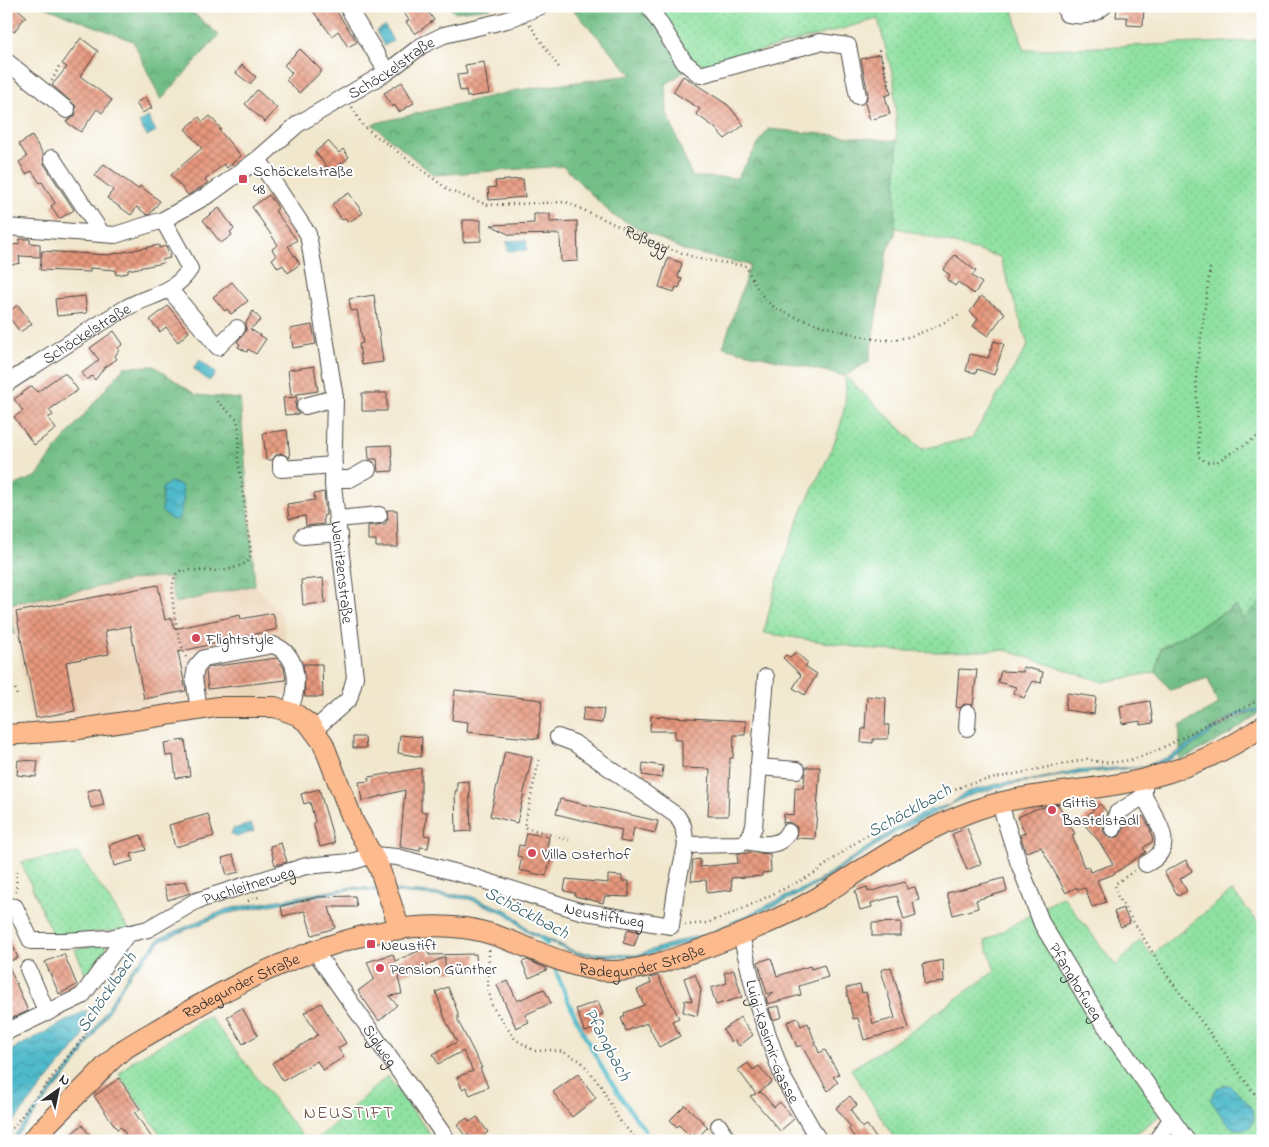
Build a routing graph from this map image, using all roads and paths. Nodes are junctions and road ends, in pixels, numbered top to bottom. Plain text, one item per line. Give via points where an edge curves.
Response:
1 (346, 6) edge
2 (541, 6) edge
3 (650, 6) edge
4 (1064, 6) edge
5 (1104, 6) edge
6 (499, 14) edge
7 (522, 14) junction
8 (880, 50) dead end
9 (6, 61) edge
10 (560, 69) dead end
11 (387, 72) junction
12 (891, 88) dead end
13 (858, 96) dead end
14 (346, 97) junction
15 (67, 110) dead end
16 (52, 158) dead end
17 (258, 159) junction
18 (163, 220) junction
19 (6, 227) edge
20 (102, 234) junction
21 (1210, 268) dead end
22 (170, 290) junction
23 (959, 315) dead end
24 (237, 328) dead end
25 (6, 384) edge
26 (334, 398) junction
27 (215, 400) dead end
28 (305, 406) dead end
29 (1263, 433) edge
30 (281, 462) dead end
31 (368, 468) dead end
32 (333, 472) junction
33 (379, 515) dead end
34 (338, 526) junction
35 (304, 536) dead end
36 (195, 673) junction
37 (766, 677) dead end
38 (6, 687) edge
39 (17, 696) dead end
40 (199, 710) junction
41 (290, 711) junction
42 (1263, 726) edge
43 (314, 730) junction
44 (6, 735) edge
45 (558, 737) dead end
46 (539, 760) dead end
47 (758, 767) junction
48 (797, 770) dead end
49 (1144, 788) junction
50 (1000, 804) junction
51 (1113, 829) dead end
52 (788, 832) dead end
53 (569, 840) dead end
54 (747, 841) junction
55 (686, 846) junction
56 (373, 855) junction
57 (1146, 864) joint
58 (17, 871) dead end
59 (264, 895) dead end
60 (246, 902) dead end
61 (10, 907) edge
62 (400, 930) junction
63 (128, 933) junction
64 (490, 934) junction
65 (741, 935) junction
66 (314, 950) junction
67 (28, 969) dead end
68 (104, 989) dead end
69 (47, 1013) junction
70 (6, 1032) edge
71 (1263, 1105) edge
72 (1172, 1118) junction
73 (719, 1126) dead end
74 (6, 1136) edge
75 (38, 1138) edge
76 (448, 1141) edge
77 (638, 1141) edge
78 (728, 1141) edge
79 (819, 1141) edge
80 (1156, 1141) edge
81 (1188, 1141) edge

1 - 11 street
2 - 7 street, Schöckelstraße
3 - 13 street via 684,62 700,75 820,42 848,46
4 - 5 street via 1068,14 1090,16
6 - 7 street, Schöckelstraße
6 - 11 street, Schöckelstraße via 421,46
7 - 10 path
8 - 12 path
9 - 15 street
11 - 14 street, Schöckelstraße
14 - 17 street, Schöckelstraße via 298,124
14 - 23 path, Roßegg via 363,126 450,191 488,205 566,202 665,247 699,259 746,266 759,292 774,308 796,317 883,340 911,336
16 - 20 street
17 - 18 street, Schöckelstraße via 210,194
17 - 26 street via 308,234
18 - 20 street, Schöckelstraße via 115,235
18 - 22 street, Schöckelstraße via 190,269 182,282
19 - 20 street, Schöckelstraße
21 - 29 path via 1196,376 1199,457 1206,462 1218,461
22 - 24 street via 218,347
22 - 25 street, Schöckelstraße via 128,306
26 - 28 street
26 - 32 street, Weinitzenstraße
27 - 36 path via 230,412 238,425 238,458 251,553 248,562 234,568 214,573 180,571 174,576 172,600 184,654
30 - 32 street via 282,469
31 - 32 street via 350,479
32 - 34 street, Weinitzenstraße
33 - 34 street
34 - 35 street
34 - 43 street, Weinitzenstraße via 355,677 350,699
36 - 40 street
36 - 41 street via 204,658 274,645 290,656 296,672 297,695
37 - 47 street
38 - 39 path via 15,688
40 - 41 main road via 258,706
40 - 44 main road via 74,730
41 - 43 main road
42 - 49 main road, Radegunder Straße via 1211,758
43 - 56 main road via 323,743 354,823
45 - 55 street, Neustiftweg via 574,743 677,816 683,826
46 - 53 path via 524,827
47 - 48 street
47 - 54 street via 754,827
49 - 50 main road, Radegunder Straße
49 - 51 street via 1117,814
49 - 57 street via 1164,836 1164,849 1157,859
50 - 65 main road, Radegunder Straße via 977,810 922,834 813,900
50 - 72 street, Pfanghofweg via 1042,924 1092,1007
52 - 54 street via 785,838 774,844
54 - 55 street
55 - 56 street, Neustiftweg via 671,926 580,910 397,856
56 - 62 main road
56 - 63 street, Puchleitnerweg via 351,862 306,866 196,901 148,929
57 - 71 path via 1120,878 1115,884 1118,896 1166,974
58 - 61 path
59 - 60 path
61 - 63 street, Puchleitnerweg via 31,941 110,938
62 - 64 main road, Radegunder Straße via 453,926
62 - 66 main road, Radegunder Straße
63 - 69 street via 82,996
64 - 65 main road, Radegunder Straße via 590,971 607,972 657,964
64 - 77 path via 488,987 492,1006 515,1039 535,1051 564,1052 582,1061 601,1086 619,1120
65 - 79 street, Luigi-Kasimir-Gasse via 758,1006 783,1078
66 - 75 main road, Radegunder Straße via 194,1008 121,1051
66 - 76 street, Siglweg
67 - 69 street
68 - 74 path via 86,1034
69 - 70 street
72 - 80 street
72 - 81 street, Pfanghofweg
73 - 78 street

